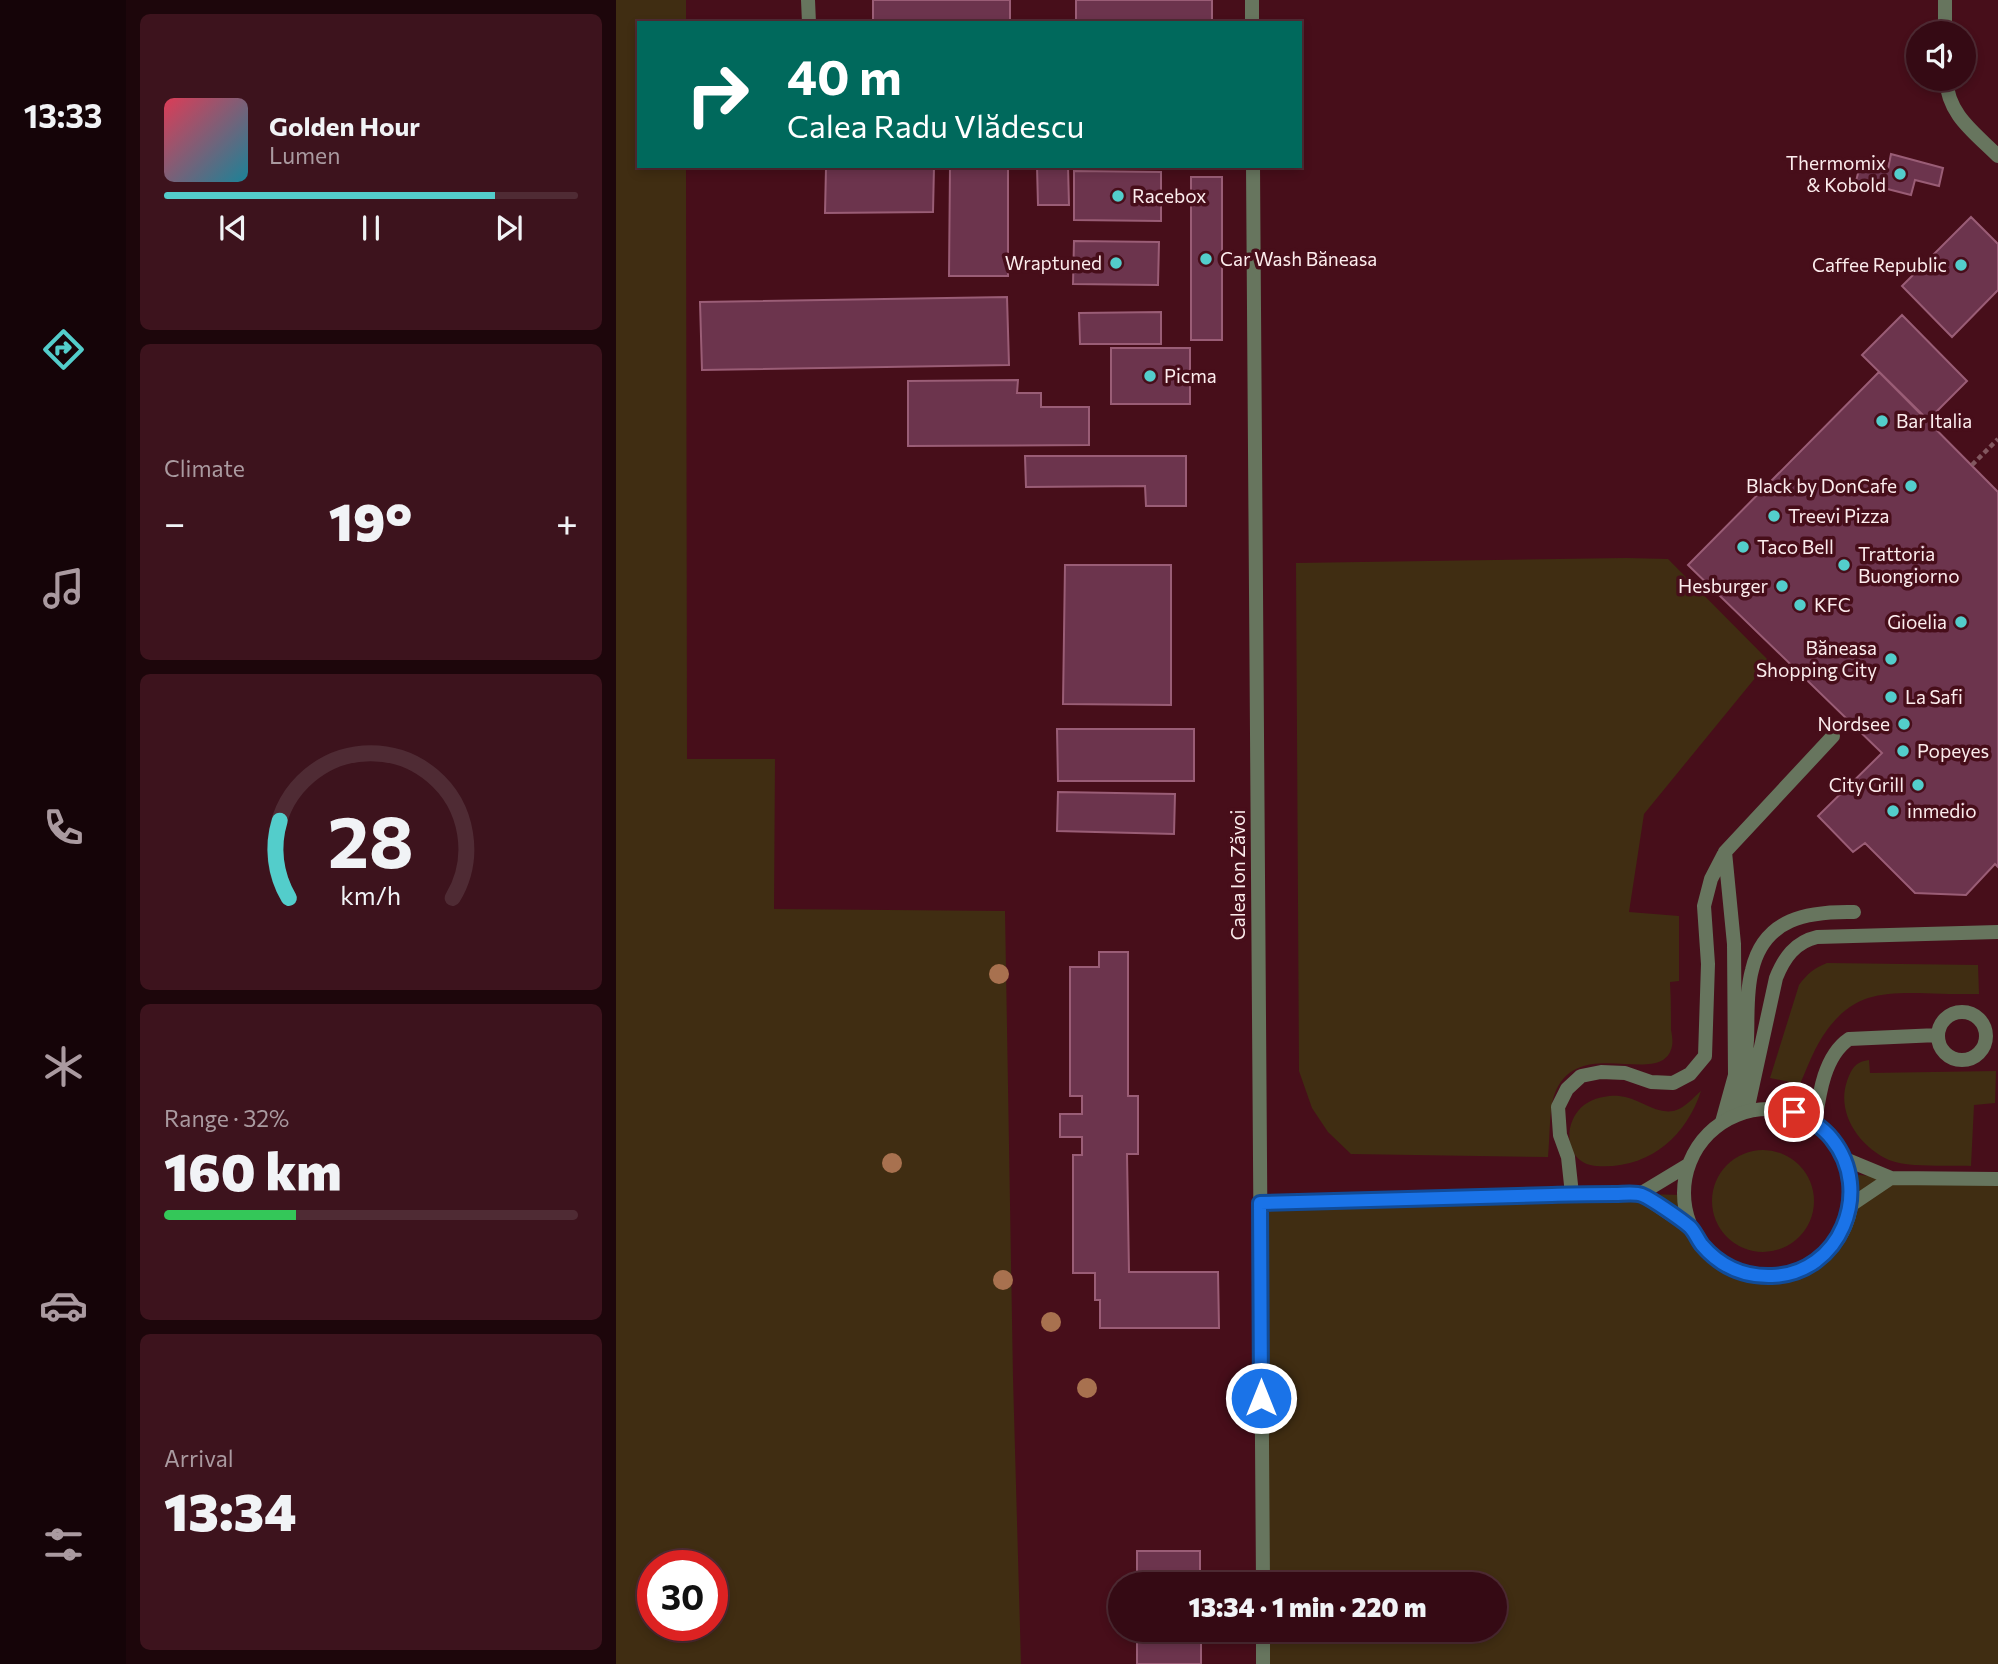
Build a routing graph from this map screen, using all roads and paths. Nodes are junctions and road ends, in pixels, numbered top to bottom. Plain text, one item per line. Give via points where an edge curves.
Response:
1 (808, 0) edge
2 (1252, 0) edge
3 (1945, 0) edge
4 (809, 21) edge
5 (1252, 21) edge
6 (1944, 21) edge
7 (1949, 91) edge
8 (1998, 156) edge
9 (1253, 168) edge
10 (1998, 439) edge
11 (1972, 465) dead end
12 (1833, 736) dead end
13 (1726, 852) junction
14 (1854, 912) dead end
15 (1998, 932) edge
16 (1938, 1035) dead end
17 (1734, 1116) junction
18 (1815, 1123) junction
19 (1844, 1159) junction
20 (1688, 1165) junction
21 (1891, 1178) junction
22 (1998, 1179) edge
23 (1572, 1194) junction
24 (1640, 1194) junction
25 (1260, 1203) junction
26 (1851, 1205) junction
27 (1691, 1228) junction
28 (1263, 1572) edge
29 (1263, 1642) edge
30 (1263, 1664) edge

1 - 4 street
2 - 5 street
3 - 6 street
7 - 8 street via 1952,107
9 - 25 street, Calea Ion Zăvoi
10 - 11 path
12 - 13 street
13 - 17 street via 1734,944
13 - 23 street via 1711,879 1704,906 1708,964 1705,1056 1690,1074 1673,1083 1601,1072 1581,1076 1567,1089 1558,1107
14 - 17 street via 1802,915 1771,933 1759,950 1752,969 1745,1077
15 - 17 street via 1817,937 1801,942 1781,965
16 - 18 street via 1849,1039 1842,1044 1819,1096
17 - 18 street via 1771,1108 1794,1112
17 - 20 street via 1702,1141
18 - 19 street
19 - 21 street
19 - 26 street via 1850,1174
20 - 24 street
20 - 27 street via 1684,1195
21 - 22 street
21 - 26 street
23 - 24 street
23 - 25 street
24 - 27 street
25 - 28 street, Calea Ion Zăvoi
26 - 27 street via 1833,1247 1807,1267 1776,1276 1730,1268 1710,1253
29 - 30 street

